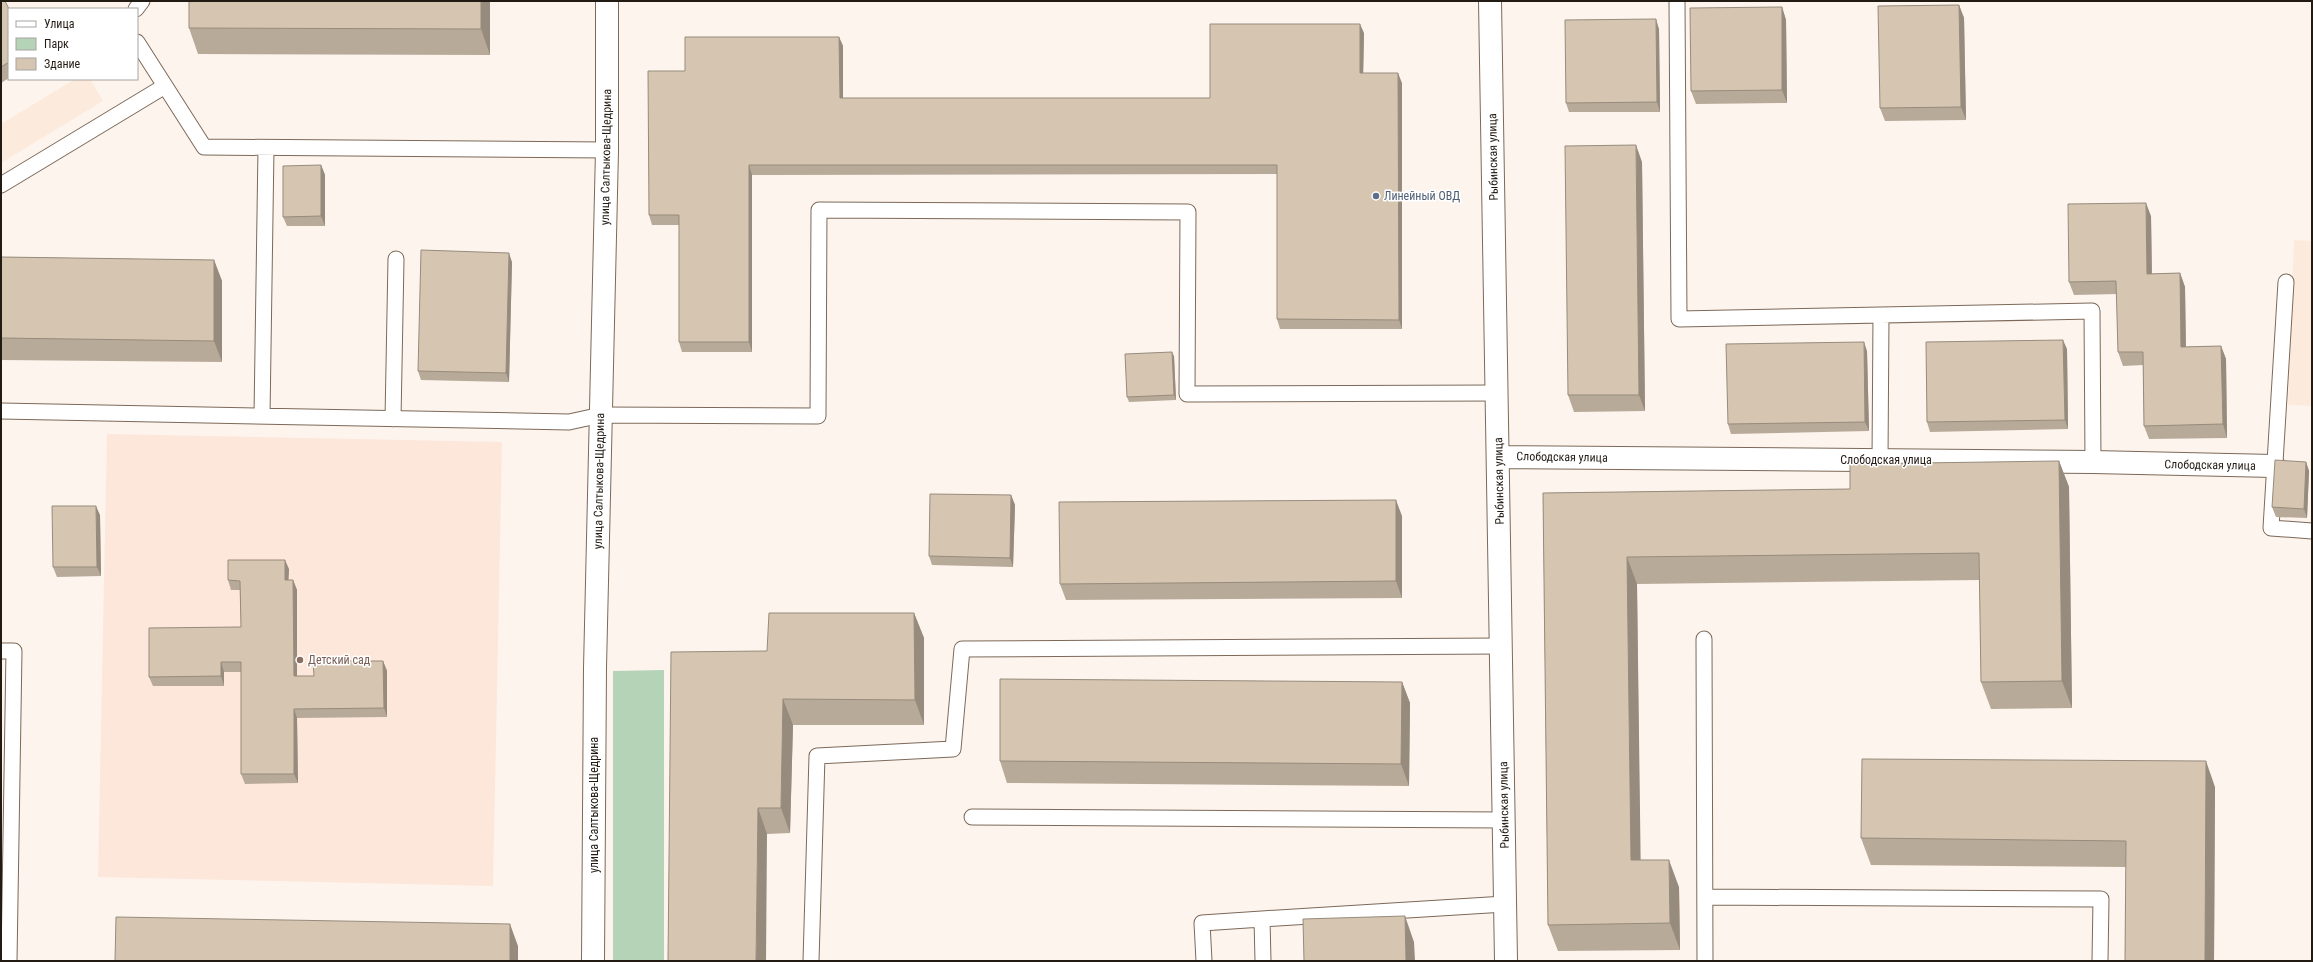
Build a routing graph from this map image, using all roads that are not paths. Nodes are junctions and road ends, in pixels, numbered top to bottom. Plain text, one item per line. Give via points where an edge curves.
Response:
1 (607, 1) edge
2 (1490, 1) edge
3 (1677, 1) edge
4 (138, 44) edge
5 (165, 86) junction
6 (266, 148) junction
7 (607, 150) junction
8 (1, 185) edge
9 (396, 259) dead end
10 (2286, 282) dead end
11 (1881, 315) junction
12 (1497, 393) junction
13 (1, 411) edge
14 (601, 415) junction
15 (262, 416) junction
16 (393, 419) junction
17 (1498, 457) junction
18 (1880, 460) junction
19 (2093, 462) junction
20 (2274, 466) junction
21 (2312, 531) edge
22 (1704, 639) dead end
23 (1502, 646) junction
24 (1, 651) edge
25 (972, 817) dead end
26 (1504, 820) junction
27 (1705, 897) junction
28 (1505, 904) junction
29 (1262, 919) junction
30 (8, 961) edge
31 (594, 961) edge
32 (811, 961) edge
33 (1204, 961) edge
34 (1263, 961) edge
35 (1506, 961) edge
36 (1705, 961) edge
37 (2100, 961) edge

1 - 7 street, улица Салтыкова-Щедрина
2 - 12 street, Рыбинская улица
3 - 11 lane via 1679,319
4 - 5 lane
5 - 6 lane via 204,147
5 - 8 lane
6 - 7 lane
6 - 15 lane
7 - 14 street, улица Салтыкова-Щедрина
9 - 16 lane
10 - 20 lane
11 - 18 lane
11 - 19 lane via 2092,311
12 - 14 lane via 1187,394 1188,212 819,210 818,416
12 - 17 street, Рыбинская улица
13 - 15 lane
14 - 16 lane via 569,422
14 - 31 street, улица Салтыкова-Щедрина via 595,668
15 - 16 lane
17 - 18 street, Слободская улица
17 - 23 street, Рыбинская улица
18 - 19 street, Слободская улица
19 - 20 street, Слободская улица
20 - 21 lane via 2271,528
22 - 27 lane
23 - 26 street, Рыбинская улица
23 - 32 lane via 962,649 953,748 817,756
24 - 30 lane via 14,650
25 - 26 lane
26 - 28 street, Рыбинская улица
27 - 36 lane
27 - 37 lane via 2101,899
28 - 29 lane
28 - 35 street, Рыбинская улица
29 - 33 lane via 1202,923
29 - 34 lane

